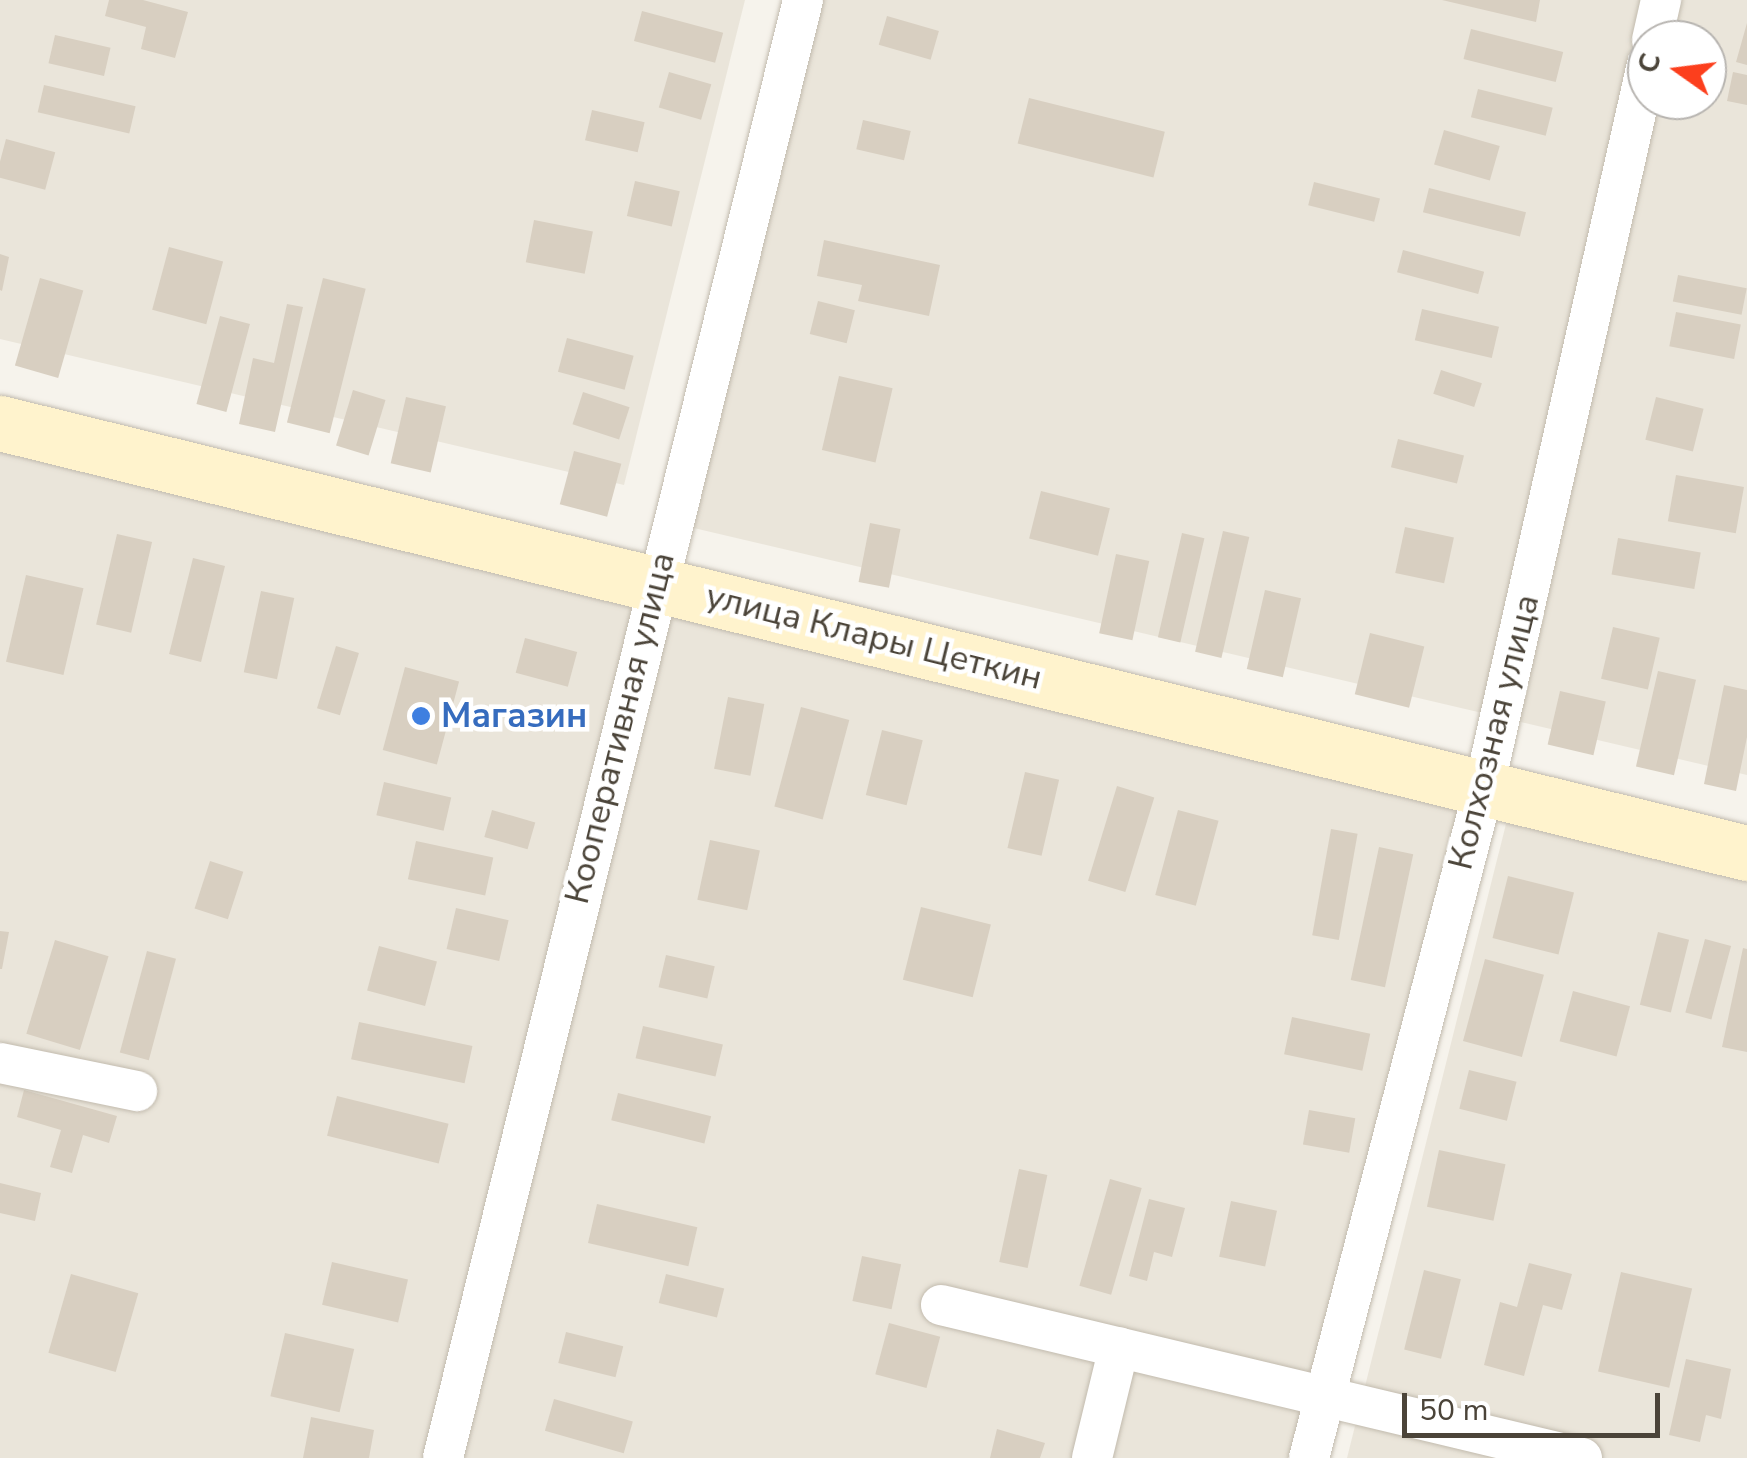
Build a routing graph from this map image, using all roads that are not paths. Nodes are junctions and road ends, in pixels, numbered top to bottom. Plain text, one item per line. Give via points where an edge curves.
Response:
1 (803, 0) edge
2 (1634, 120) edge
3 (0, 423) edge
4 (656, 582) junction
5 (1484, 788) junction
6 (1747, 853) edge
7 (0, 1063) edge
8 (137, 1091) dead end
9 (940, 1305) dead end
10 (1119, 1347) junction
11 (1324, 1396) junction
12 (443, 1458) edge
13 (1092, 1458) edge
14 (1309, 1458) edge
15 (1582, 1458) edge

1 - 4 street, Кооперативная улица
2 - 5 street, Колхозная улица
3 - 4 main road, улица Клары Цеткин
4 - 5 main road, улица Клары Цеткин
4 - 12 street, Кооперативная улица
5 - 6 main road, улица Клары Цеткин
5 - 11 street, Колхозная улица
7 - 8 street
9 - 10 street
10 - 11 street
10 - 13 street
11 - 14 street, Колхозная улица
11 - 15 street

